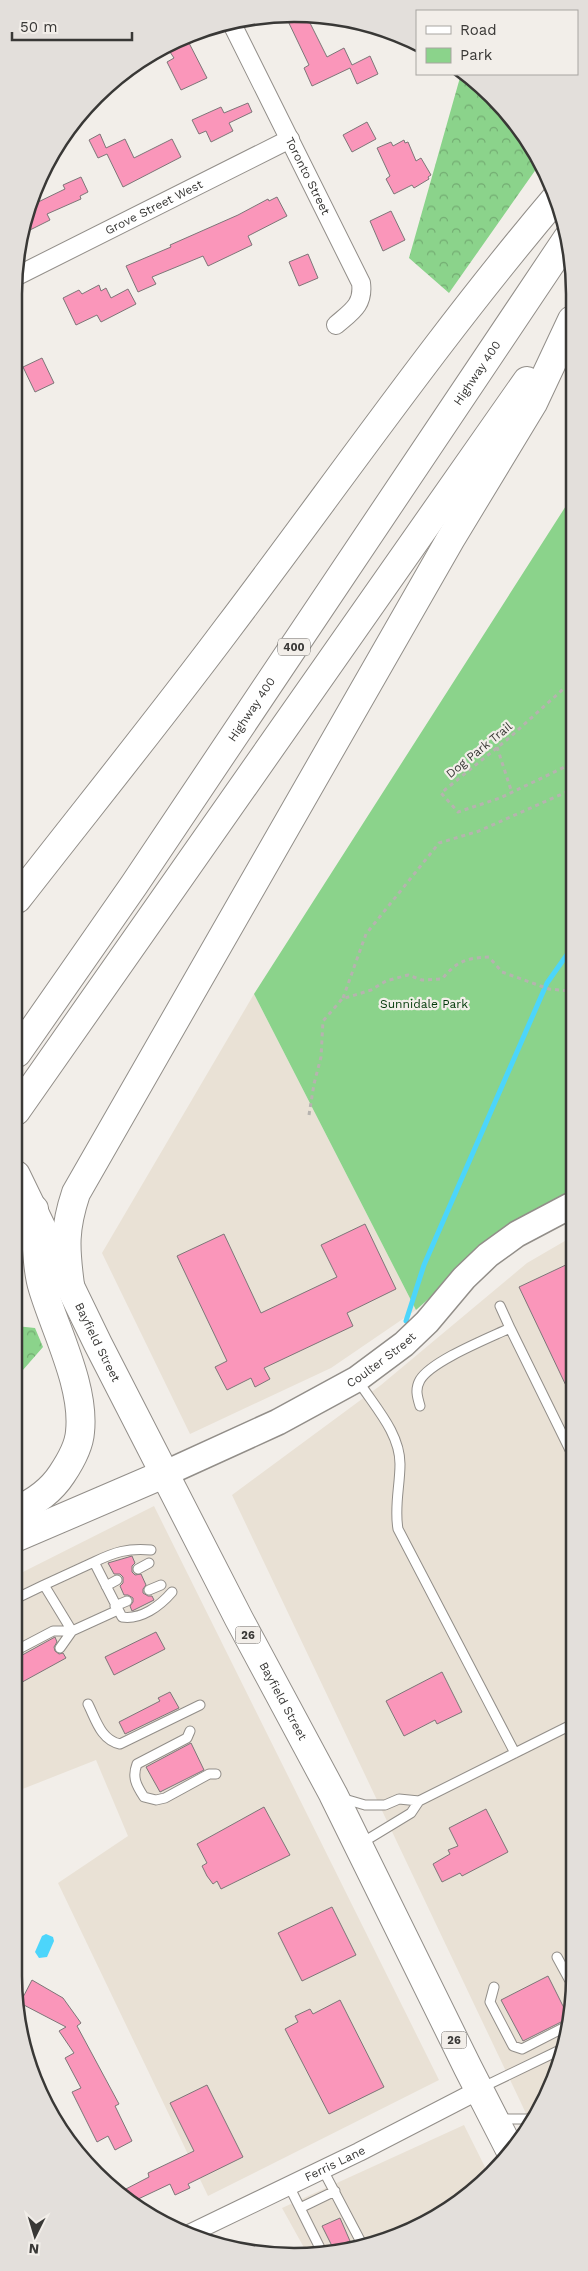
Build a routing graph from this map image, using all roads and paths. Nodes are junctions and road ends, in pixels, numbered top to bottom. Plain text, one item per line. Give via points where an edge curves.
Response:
1 (235, 29) edge
2 (290, 139) junction
3 (550, 205) edge
4 (561, 248) edge
5 (23, 274) edge
6 (336, 325) dead end
7 (566, 325) edge
8 (566, 333) edge
9 (566, 686) edge
10 (497, 747) junction
11 (566, 766) edge
12 (512, 792) junction
13 (566, 792) edge
14 (22, 893) edge
15 (566, 991) edge
16 (342, 999) junction
17 (22, 1046) edge
18 (22, 1102) edge
19 (309, 1115) dead end
20 (22, 1186) edge
21 (566, 1208) edge
22 (34, 1209) junction
23 (70, 1285) junction
24 (500, 1306) dead end
25 (510, 1328) junction
26 (357, 1379) junction
27 (420, 1406) dead end
28 (566, 1442) edge
29 (164, 1474) junction
30 (22, 1508) edge
31 (22, 1535) edge
32 (151, 1550) dead end
33 (94, 1562) junction
34 (150, 1563) dead end
35 (138, 1569) dead end
36 (117, 1580) dead end
37 (44, 1585) junction
38 (161, 1585) dead end
39 (106, 1586) junction
40 (149, 1590) dead end
41 (172, 1592) dead end
42 (22, 1596) edge
43 (127, 1601) dead end
44 (117, 1608) junction
45 (72, 1631) junction
46 (22, 1647) edge
47 (60, 1648) dead end
48 (88, 1704) dead end
49 (200, 1705) dead end
50 (566, 1728) edge
51 (190, 1731) dead end
52 (515, 1753) junction
53 (216, 1774) dead end
54 (333, 1794) junction
55 (419, 1801) junction
56 (358, 1845) junction
57 (557, 1957) dead end
58 (566, 1974) edge
59 (494, 1987) dead end
60 (560, 2030) edge
61 (554, 2053) edge
62 (479, 2090) junction
63 (494, 2119) junction
64 (525, 2119) edge
65 (508, 2144) edge
66 (323, 2170) junction
67 (289, 2186) junction
68 (335, 2191) junction
69 (300, 2208) junction
70 (197, 2231) edge
71 (360, 2240) edge
72 (320, 2247) edge

1 - 2 street, Toronto Street
2 - 5 street, Grove Street West
2 - 6 street, Toronto Street via 361,283 362,295 356,308
3 - 14 main road via 395,403 227,630
4 - 17 main road, Highway 400 / 400 via 140,877
7 - 18 main road
8 - 23 main road via 533,404 445,548 76,1193 67,1218 65,1246
9 - 10 path, Dog Park Trail
10 - 12 path
10 - 12 path, Dog Park Trail via 441,793 458,812
11 - 12 path, Dog Park Trail
13 - 16 path via 479,831 439,842 366,934
15 - 16 path via 549,989 502,972 488,957 469,958 452,967 442,979 422,980 408,975
16 - 19 path via 323,1021 321,1057
20 - 22 main road, Bayfield Street / 26
21 - 26 street, Coulter Street via 517,1234 488,1255 464,1278 428,1322
22 - 23 main road, Bayfield Street / 26
22 - 30 main road via 42,1286 71,1372 79,1404 80,1433 71,1461 54,1486
23 - 29 main road, Bayfield Street / 26
24 - 25 lane
25 - 27 lane via 435,1365 421,1379 416,1394
25 - 28 lane
26 - 29 street, Coulter Street via 278,1422
26 - 52 lane via 396,1440 400,1462 398,1529
29 - 31 main road
29 - 54 main road, Bayfield Street / 26
32 - 33 lane via 117,1551
33 - 37 lane
33 - 39 lane
34 - 35 lane
36 - 39 lane
37 - 42 lane
37 - 45 lane
38 - 40 lane
39 - 44 lane
41 - 44 lane via 162,1604 134,1619 122,1617
43 - 44 lane
44 - 45 lane
45 - 46 lane via 53,1631
45 - 47 lane
48 - 49 lane via 105,1738 120,1744
50 - 52 lane
51 - 53 lane via 187,1738 136,1764 133,1774 137,1787 144,1797 156,1800 209,1774
52 - 55 lane
54 - 55 lane via 365,1805 385,1805 399,1799
54 - 56 main road, Bayfield Street / 26
55 - 56 lane via 411,1813
56 - 62 main road, Bayfield Street / 26
57 - 58 lane
59 - 60 lane via 490,2002 513,2046 522,2049
61 - 62 lane
62 - 63 main road, Bayfield Street / 26
62 - 66 street, Ferris Lane
63 - 64 lane
63 - 65 main road, Bayfield Street / 26
66 - 67 street, Ferris Lane
66 - 68 lane
67 - 69 lane
67 - 70 street, Ferris Lane
68 - 69 lane
68 - 71 lane
69 - 72 lane

